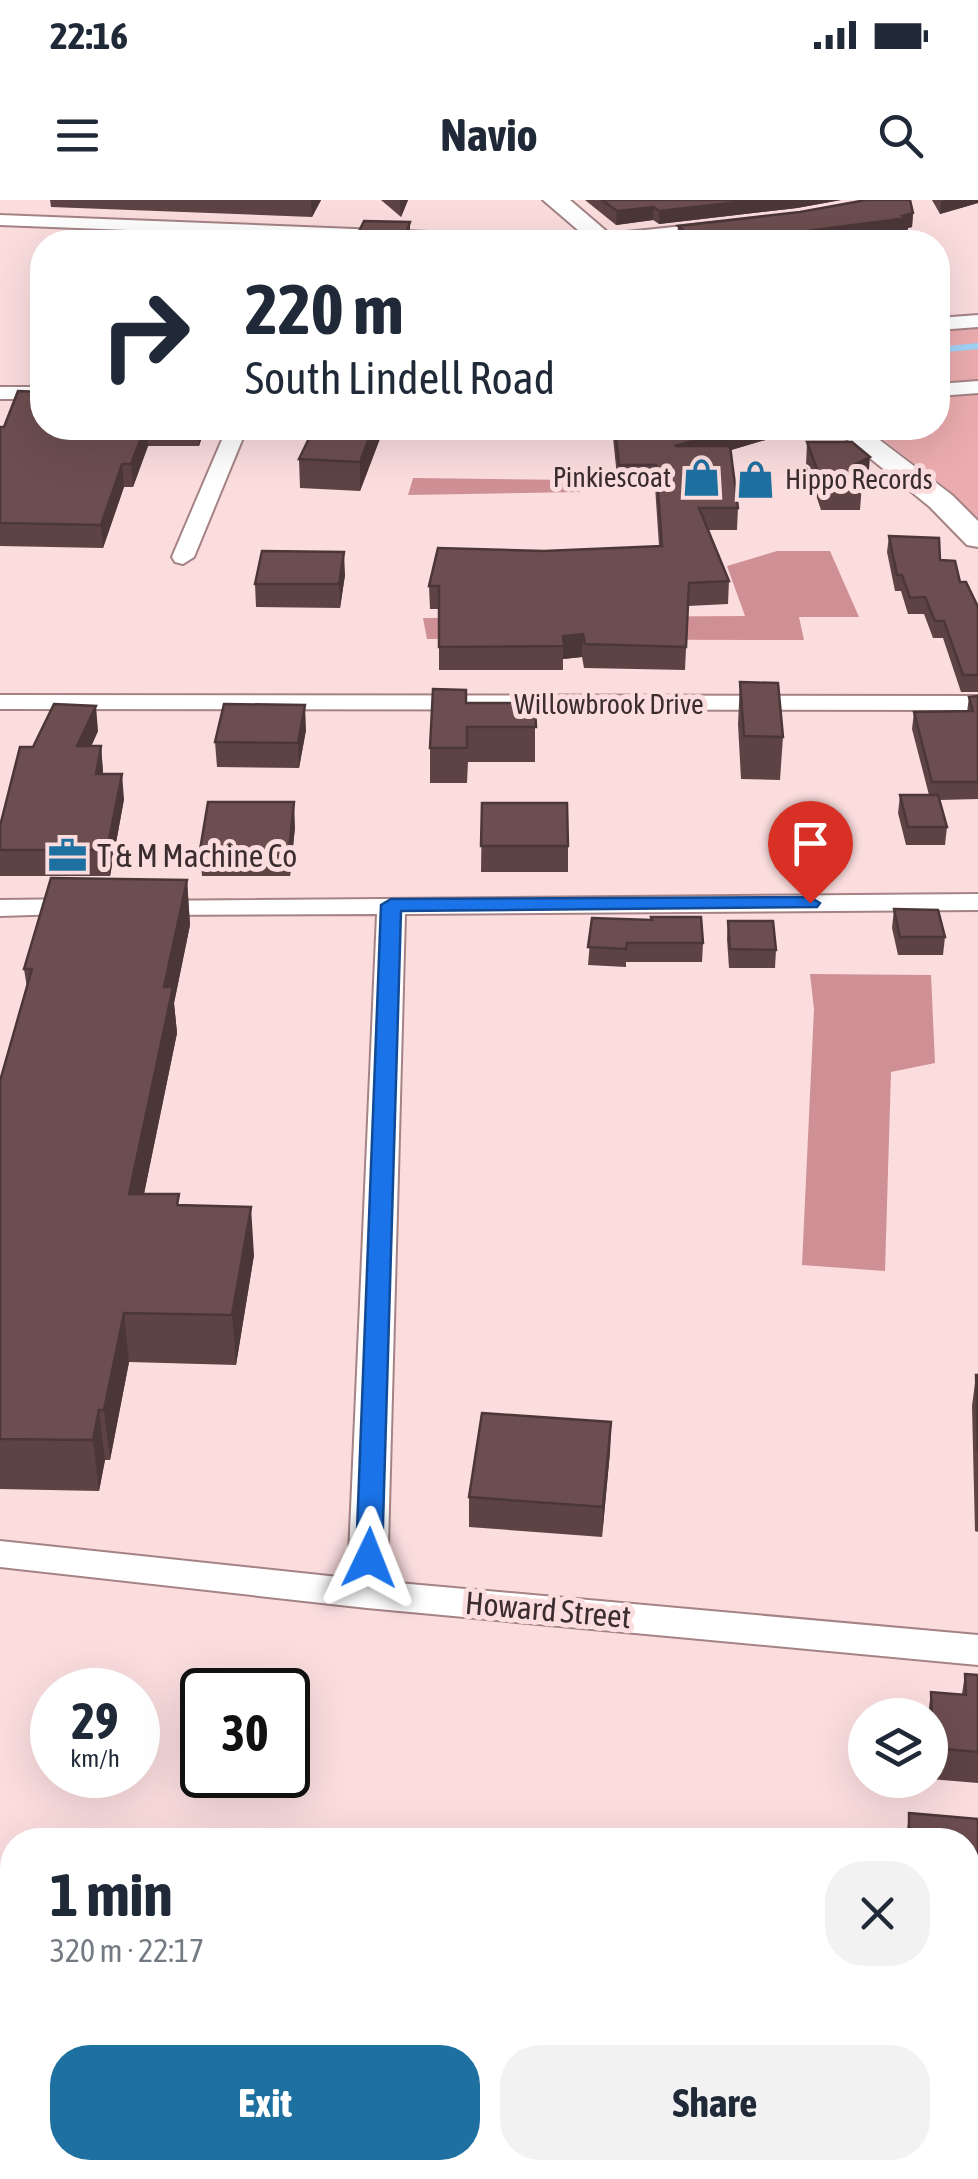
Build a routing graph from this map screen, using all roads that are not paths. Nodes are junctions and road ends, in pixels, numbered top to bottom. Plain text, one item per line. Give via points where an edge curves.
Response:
1 (6, 200) edge
2 (555, 200) edge
3 (0, 208) edge
4 (0, 220) edge
5 (743, 224) edge
6 (181, 230) edge
7 (591, 230) edge
8 (697, 230) edge
9 (978, 321) edge
10 (950, 323) edge
11 (978, 387) edge
12 (950, 389) edge
13 (0, 393) edge
14 (30, 393) edge
15 (232, 440) edge
16 (863, 440) edge
17 (978, 538) edge
18 (183, 557) dead end
19 (0, 702) edge
20 (978, 703) edge
21 (978, 902) edge
22 (391, 905) junction
23 (0, 908) edge
24 (0, 1554) edge
25 (367, 1594) junction
26 (978, 1650) edge

1 - 3 street
2 - 7 main road
4 - 6 street
5 - 8 street
9 - 10 street
11 - 12 street
13 - 14 street
15 - 18 street
16 - 17 main road
19 - 20 street, Willowbrook Drive
21 - 22 street
22 - 23 street
22 - 25 street
24 - 25 street, Howard Street
25 - 26 street, Howard Street

